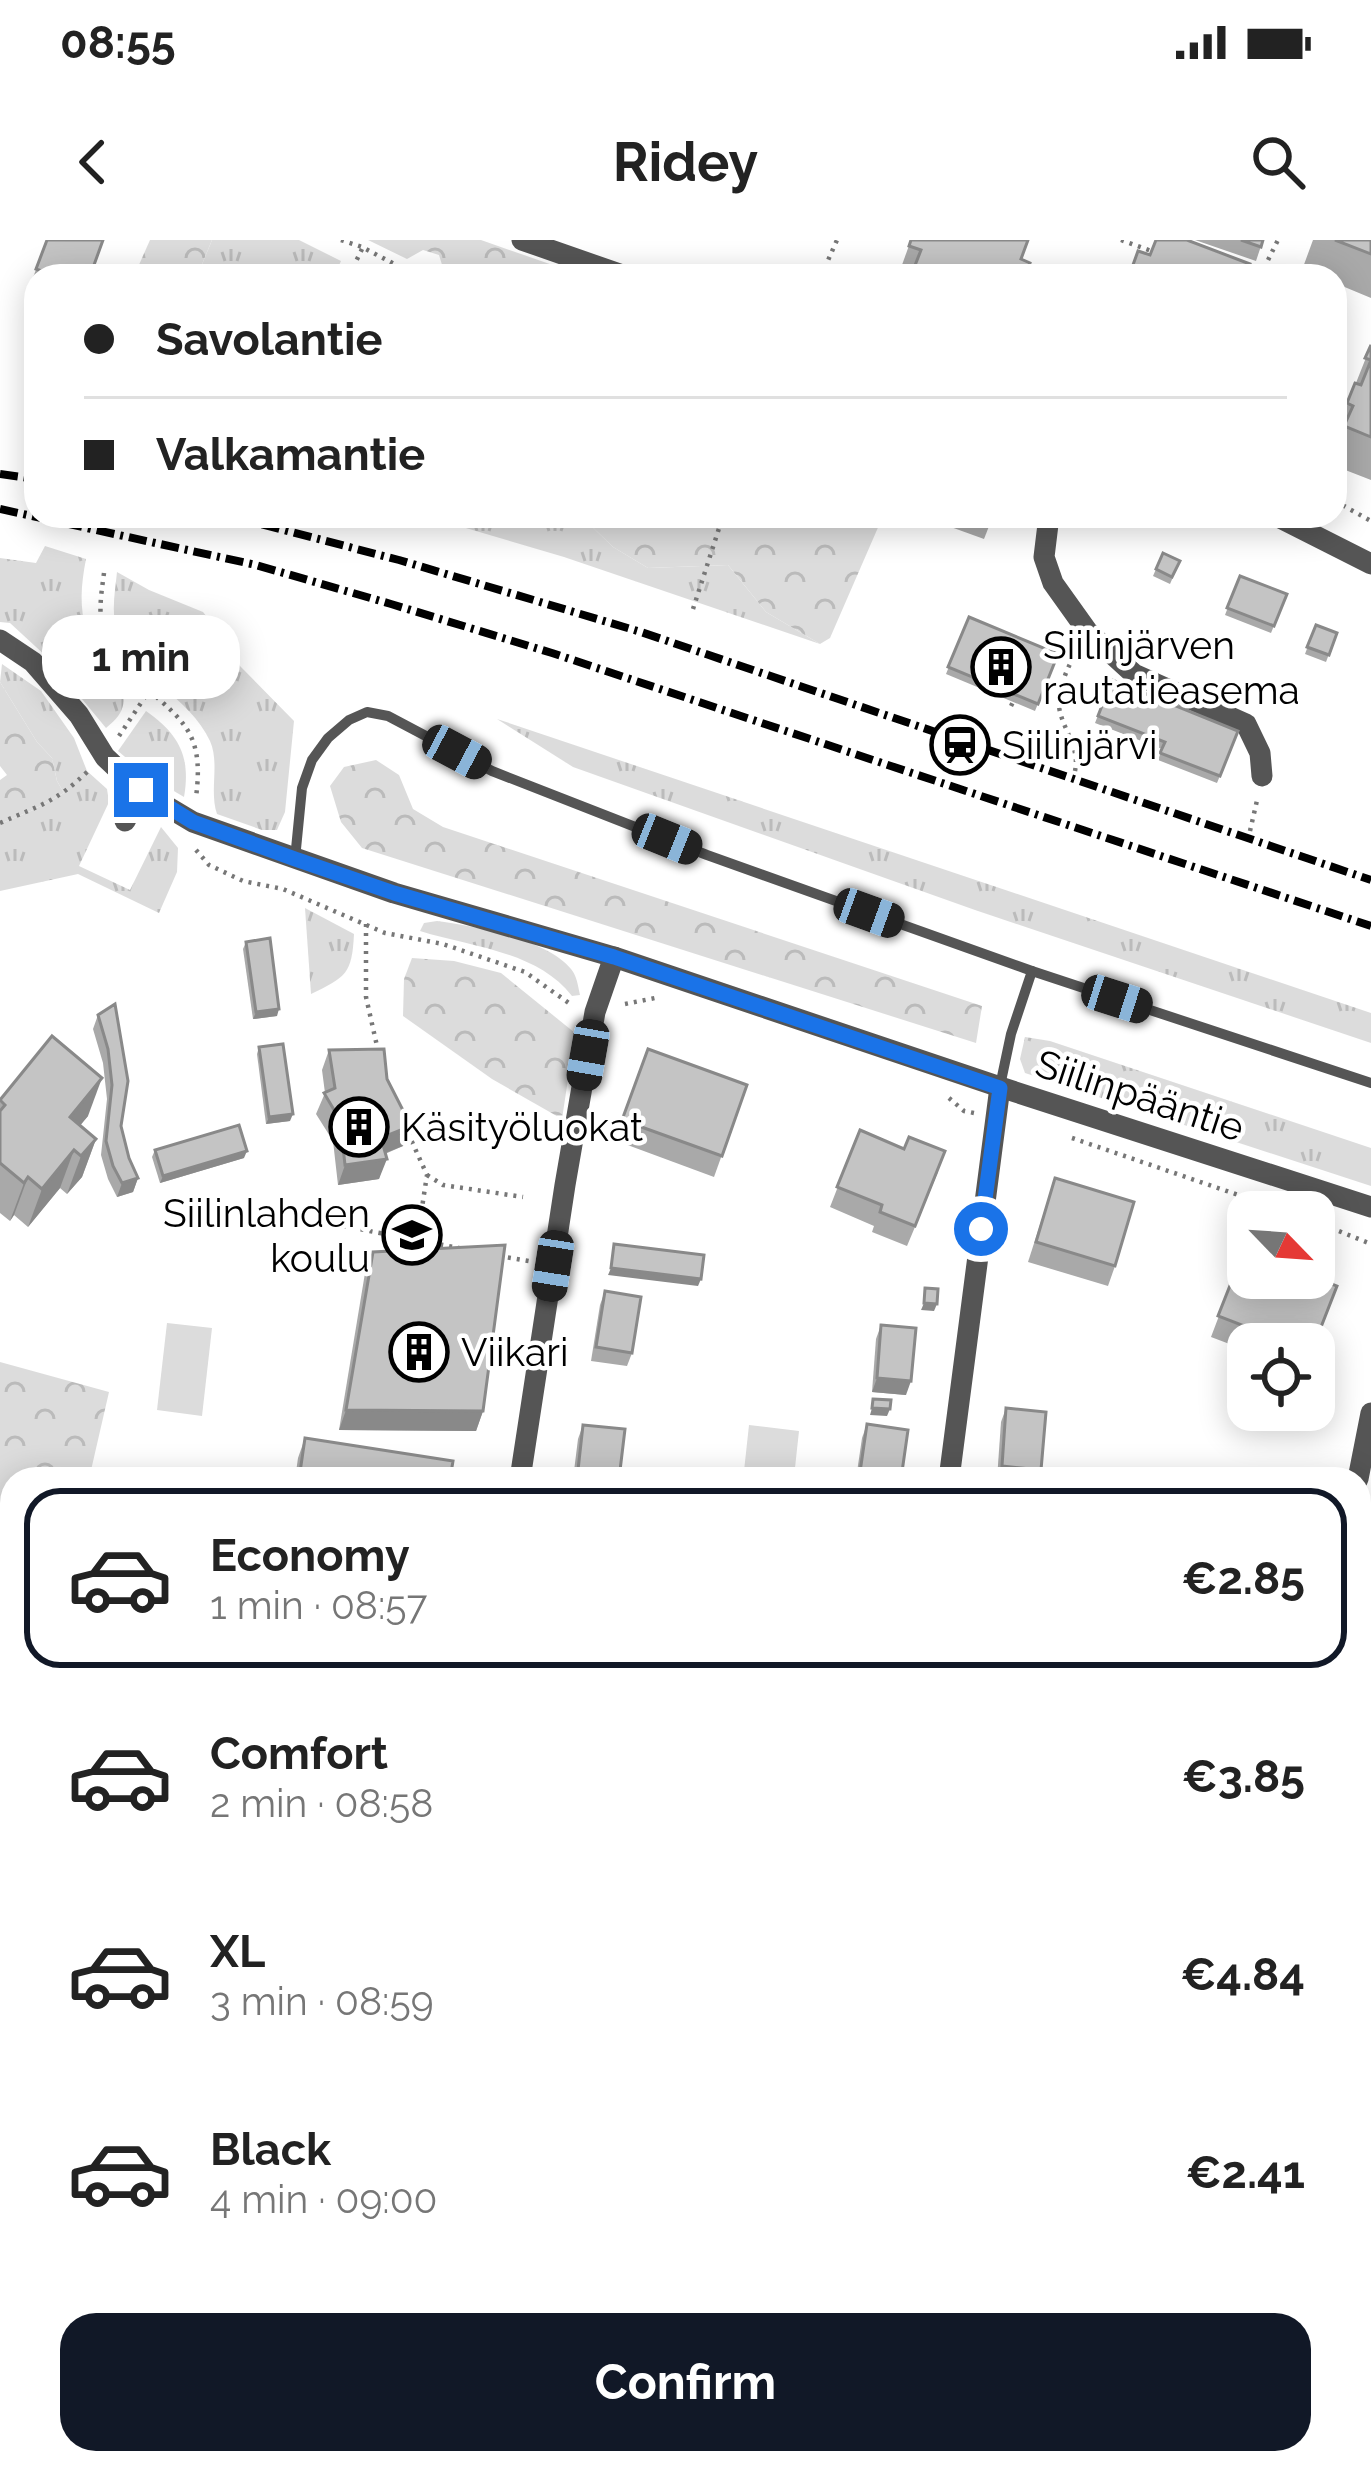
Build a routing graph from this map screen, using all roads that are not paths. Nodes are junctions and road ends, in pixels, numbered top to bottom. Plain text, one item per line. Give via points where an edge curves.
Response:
1 (522, 240) edge
2 (591, 264) edge
3 (1048, 528) edge
4 (1300, 528) edge
5 (1371, 564) edge
6 (0, 640) edge
7 (1262, 776) dead end
8 (141, 790) junction
9 (125, 821) dead end
10 (295, 859) junction
11 (614, 957) junction
12 (1032, 971) junction
13 (1371, 1083) edge
14 (1000, 1088) junction
15 (1371, 1208) edge
16 (1371, 1413) edge
17 (522, 1467) edge
18 (951, 1467) edge
19 (1360, 1467) edge

1 - 2 street
3 - 7 street via 1044,557 1053,583 1088,632 1134,674 1246,724
4 - 5 street
6 - 8 street, Siilinpääntie via 43,672 105,757
8 - 9 street
8 - 10 street, Siilinpääntie via 193,822
10 - 11 street, Siilinpääntie
10 - 12 lane via 312,760 328,738 367,712 706,855
11 - 14 street, Siilinpääntie
11 - 17 street via 596,1012
12 - 13 lane
12 - 14 lane
14 - 15 street, Siilinpääntie
14 - 18 street
16 - 19 street

